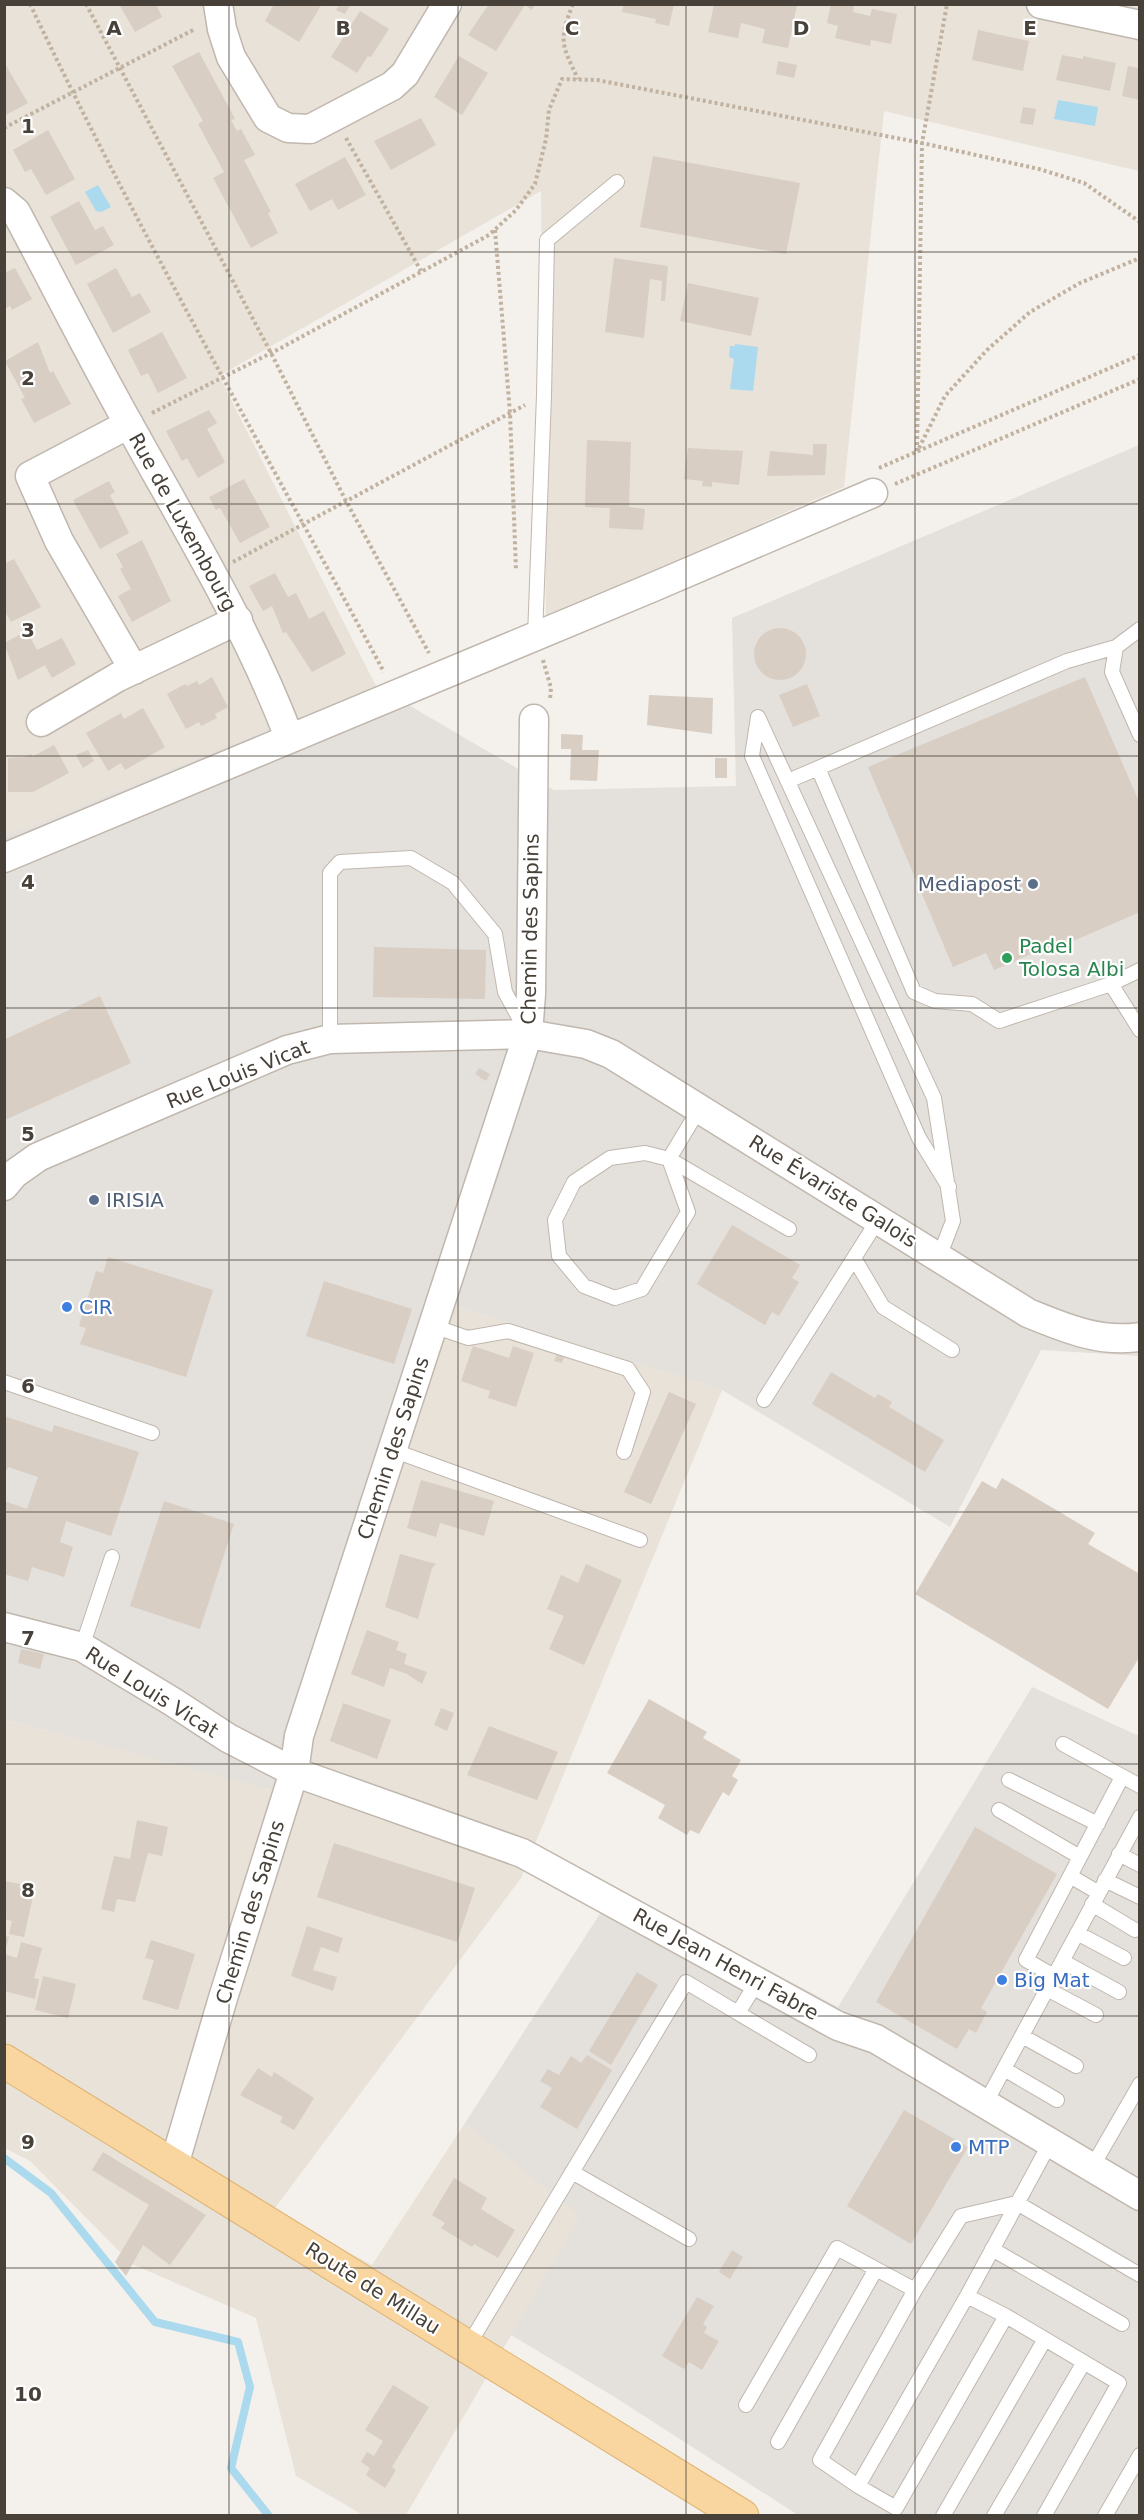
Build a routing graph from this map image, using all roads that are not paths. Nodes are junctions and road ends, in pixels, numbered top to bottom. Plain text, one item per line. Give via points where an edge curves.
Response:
1 (447, 4) edge
2 (1041, 4) edge
3 (219, 10) edge
4 (1140, 25) edge
5 (617, 182) dead end
6 (4, 202) edge
7 (129, 424) junction
8 (873, 493) road end
9 (238, 620) junction
10 (1140, 629) edge
11 (535, 637) junction
12 (1116, 647) junction
13 (134, 669) junction
14 (534, 719) road end
15 (41, 722) dead end
16 (1140, 735) edge
17 (289, 737) junction
18 (818, 768) junction
19 (788, 782) junction
20 (4, 858) edge
21 (1140, 970) edge
22 (1111, 984) junction
23 (1140, 1030) edge
24 (528, 1034) junction
25 (330, 1040) junction
26 (699, 1109) junction
27 (669, 1159) junction
28 (4, 1186) edge
29 (949, 1187) junction
30 (878, 1220) junction
31 (789, 1229) dead end
32 (939, 1257) junction
33 (854, 1258) junction
34 (433, 1326) junction
35 (1140, 1337) edge
36 (952, 1350) dead end
37 (4, 1382) edge
38 (764, 1400) dead end
39 (152, 1433) dead end
40 (392, 1450) junction
41 (624, 1452) dead end
42 (640, 1540) dead end
43 (112, 1557) dead end
44 (4, 1627) edge
45 (82, 1647) junction
46 (1063, 1744) dead end
47 (294, 1772) junction
48 (1122, 1777) junction
49 (1009, 1780) dead end
50 (1140, 1786) edge
51 (999, 1810) dead end
52 (1139, 1820) edge
53 (1098, 1824) junction
54 (1119, 1854) junction
55 (1080, 1857) junction
56 (1140, 1864) edge
57 (1070, 1876) junction
58 (1106, 1880) junction
59 (1140, 1897) edge
60 (1095, 1899) junction
61 (1135, 1930) dead end
62 (1077, 1933) junction
63 (1124, 1958) dead end
64 (1062, 1961) junction
65 (757, 1982) junction
66 (1050, 1982) junction
67 (1119, 1992) dead end
68 (738, 2013) junction
69 (1096, 2014) dead end
70 (1022, 2036) junction
71 (809, 2055) dead end
72 (4, 2061) edge
73 (1076, 2066) dead end
74 (1004, 2068) junction
75 (1140, 2084) edge
76 (1058, 2100) dead end
77 (985, 2104) junction
78 (1050, 2143) junction
79 (174, 2165) junction
80 (1092, 2168) junction
81 (572, 2172) junction
82 (1140, 2196) edge
83 (1017, 2203) junction
84 (689, 2239) dead end
85 (992, 2249) junction
86 (876, 2269) junction
87 (1140, 2275) edge
88 (915, 2290) junction
89 (967, 2296) junction
90 (1006, 2316) junction
91 (1122, 2324) dead end
92 (1045, 2339) junction
93 (468, 2346) junction
94 (1084, 2362) junction
95 (746, 2405) dead end
96 (778, 2442) dead end
97 (1140, 2455) edge
98 (1135, 2472) edge
99 (858, 2486) junction
100 (742, 2516) edge
101 (943, 2516) edge
102 (994, 2516) edge
103 (1044, 2516) edge
104 (1105, 2516) edge

1 - 3 street via 405,74 392,86 310,129 288,128 268,118 231,57
2 - 4 street
5 - 11 lane via 547,240
6 - 7 street, Rue de Luxembourg via 16,212
7 - 9 street, Rue de Luxembourg
7 - 13 street, Rue de Luxembourg via 30,476 59,541
8 - 11 street
9 - 13 street, Rue de Luxembourg
9 - 17 street, Rue de Luxembourg
10 - 12 lane
11 - 17 street
12 - 16 lane via 1112,672
12 - 18 lane via 1067,661
13 - 15 street, Rue de Luxembourg
14 - 24 street, Chemin des Sapins
17 - 20 street
18 - 19 lane
18 - 22 lane via 914,992 935,1001 972,1004 999,1022
19 - 29 lane via 934,1098
19 - 29 lane via 758,717 752,756 919,1138
21 - 22 lane
22 - 23 lane
24 - 25 street, Rue Louis Vicat
24 - 25 lane via 505,992 495,934 453,883 411,858 340,862 330,873
24 - 26 street, Rue Évariste Galois via 586,1044 611,1054
24 - 34 street, Chemin des Sapins
25 - 28 street, Rue Louis Vicat via 287,1050 38,1157
26 - 27 lane
26 - 30 street, Rue Évariste Galois
27 - 27 lane via 645,1153 610,1158 574,1182 555,1220 559,1256 584,1286 615,1298 642,1289 688,1212
27 - 31 lane
29 - 32 lane via 952,1221
30 - 32 street, Rue Évariste Galois
30 - 33 lane
32 - 35 street, Rue Évariste Galois via 1028,1312 1071,1331 1126,1339
33 - 36 lane via 883,1307
33 - 38 lane
34 - 40 street, Chemin des Sapins
34 - 41 lane via 468,1338 508,1331 628,1369 643,1392
37 - 39 lane
40 - 42 lane
40 - 47 street, Chemin des Sapins via 298,1736
43 - 45 lane
44 - 45 street, Rue Louis Vicat
45 - 47 street, Rue Louis Vicat via 228,1738
46 - 48 lane
47 - 65 street, Rue Jean Henri Fabre via 522,1853
47 - 79 street, Chemin des Sapins
48 - 50 lane
48 - 53 lane
49 - 53 lane
51 - 55 lane
52 - 54 lane
53 - 55 lane
54 - 56 lane
54 - 58 lane
55 - 57 lane
57 - 60 lane
57 - 66 lane via 1026,1960
58 - 59 lane
58 - 60 lane
60 - 61 lane
60 - 62 lane
62 - 63 lane
62 - 64 lane
64 - 66 lane
64 - 67 lane
65 - 68 lane
65 - 77 street, Rue Jean Henri Fabre via 838,2026 876,2039
66 - 69 lane
66 - 70 lane
68 - 71 lane
68 - 81 lane via 686,1982
70 - 73 lane
70 - 74 lane
72 - 79 main road, Route de Millau
74 - 76 lane
74 - 77 lane
75 - 80 lane
77 - 78 street, Rue Jean Henri Fabre
78 - 80 street, Rue Jean Henri Fabre
78 - 83 lane
79 - 93 main road, Route de Millau
80 - 82 street, Rue Jean Henri Fabre
81 - 84 lane
81 - 93 lane
83 - 85 lane
83 - 87 lane
83 - 88 lane via 961,2216
85 - 89 lane
85 - 91 lane
86 - 88 lane
86 - 95 lane via 837,2248
86 - 96 lane
88 - 99 lane via 820,2460
89 - 90 lane
89 - 99 lane
90 - 92 lane
90 - 99 lane via 896,2508
92 - 94 lane
92 - 101 lane
93 - 100 main road, Route de Millau
94 - 102 lane
94 - 103 lane via 1119,2383
97 - 98 lane
98 - 104 lane

